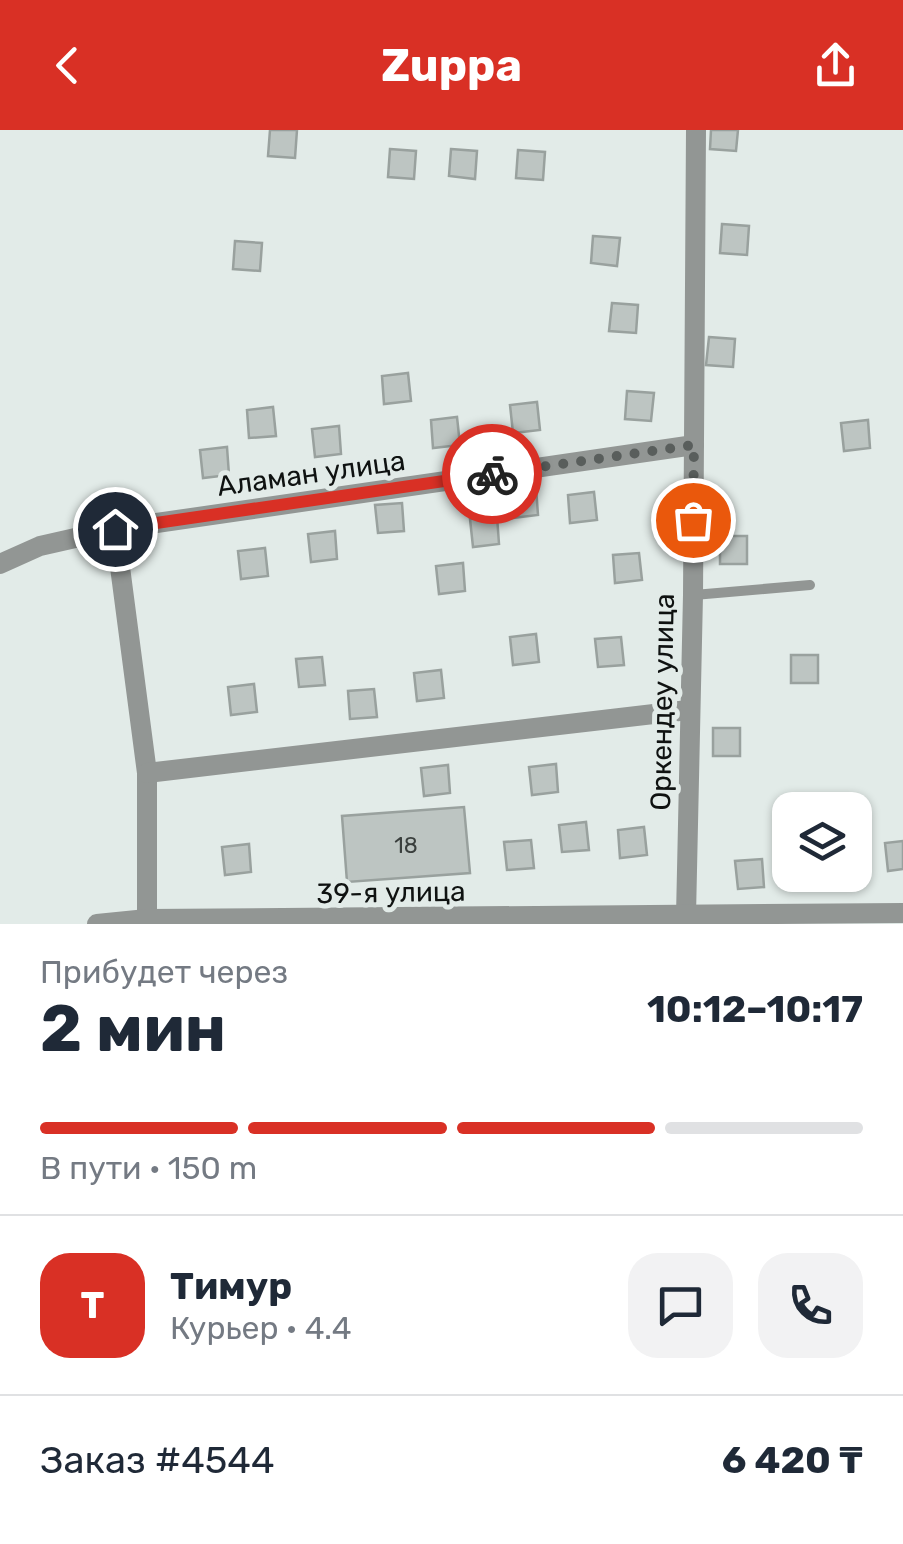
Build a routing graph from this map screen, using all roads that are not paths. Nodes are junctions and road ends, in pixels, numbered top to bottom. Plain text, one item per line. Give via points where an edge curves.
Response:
1 (696, 130) edge
2 (694, 445) junction
3 (115, 529) junction
4 (0, 564) edge
5 (810, 585) dead end
6 (693, 595) junction
7 (688, 710) junction
8 (146, 773) junction
9 (903, 913) edge
10 (686, 916) junction
11 (147, 919) junction
12 (297, 922) edge
13 (97, 924) edge

1 - 2 street, Оркендеу улица
2 - 3 street, Аламан улица
2 - 6 street, Оркендеу улица
3 - 4 street, Аламан улица via 40,546
3 - 8 street
5 - 6 lane
6 - 7 street, Оркендеу улица
7 - 8 street
7 - 10 street, Оркендеу улица
8 - 11 street
9 - 10 street, 39-я улица
10 - 12 street, 39-я улица
11 - 12 street, 39-я улица
11 - 13 street, 39-я улица

